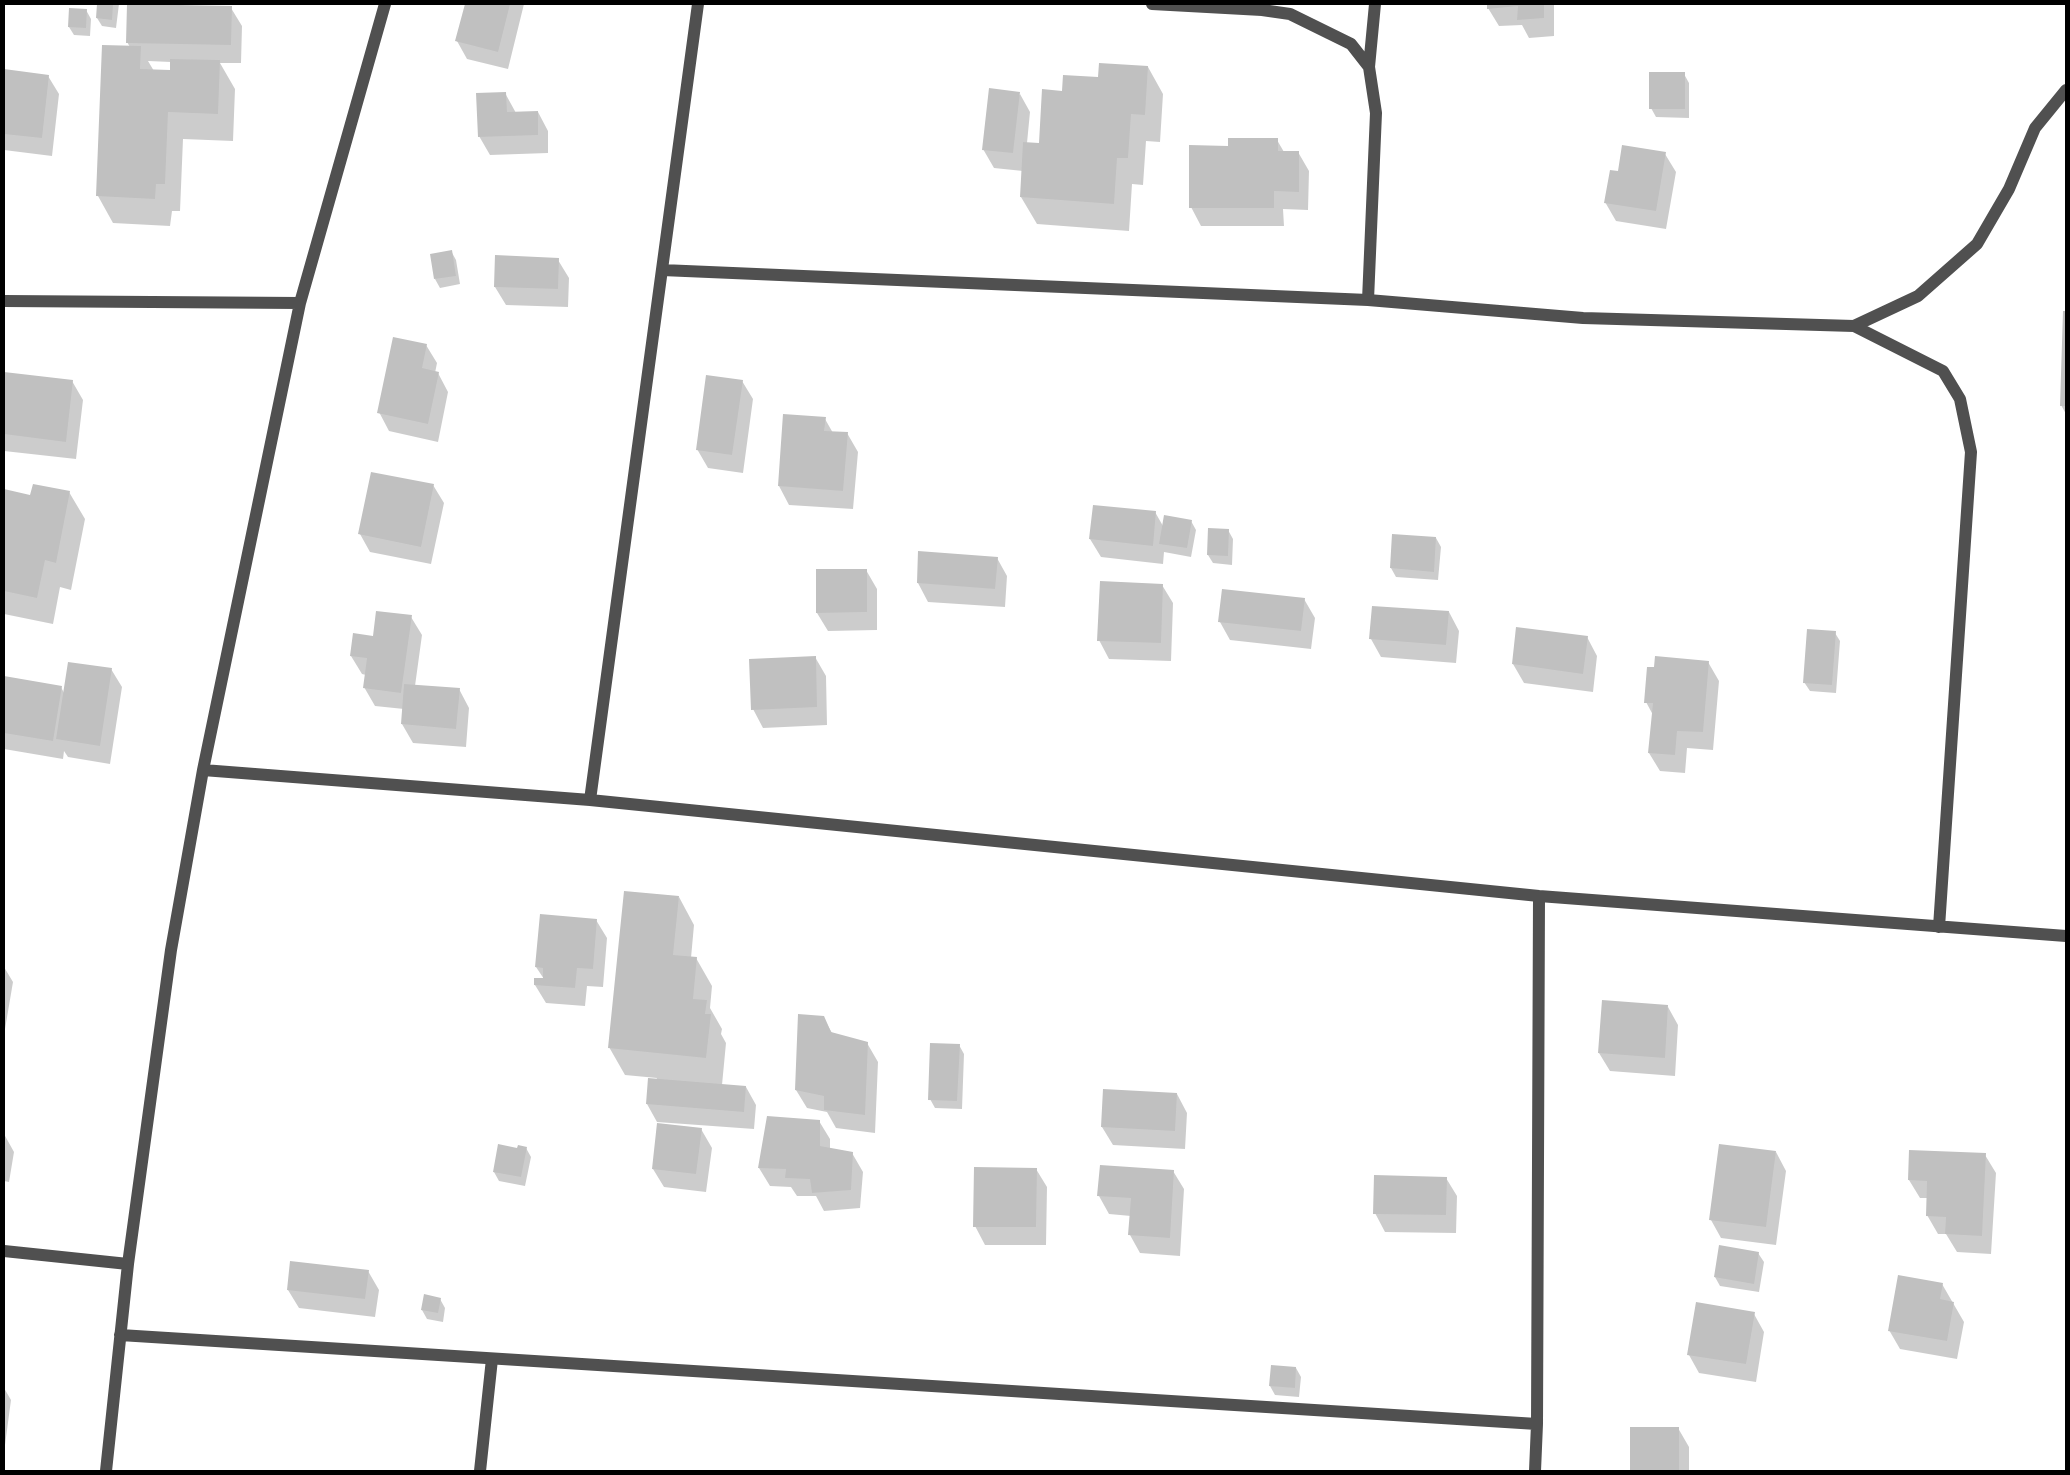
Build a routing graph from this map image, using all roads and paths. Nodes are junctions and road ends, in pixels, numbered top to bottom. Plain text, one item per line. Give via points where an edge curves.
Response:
1 (385, 4) edge
2 (698, 4) edge
3 (1152, 4) edge
4 (1375, 4) edge
5 (1368, 67) junction
6 (2066, 90) edge
7 (662, 270) junction
8 (1368, 300) junction
9 (4, 302) edge
10 (300, 303) junction
11 (1854, 326) junction
12 (204, 770) junction
13 (590, 800) junction
14 (1539, 896) junction
15 (1939, 927) junction
16 (2066, 936) edge
17 (4, 1251) edge
18 (128, 1264) junction
19 (120, 1335) junction
20 (492, 1359) junction
21 (1537, 1424) junction
22 (106, 1471) edge
23 (480, 1471) edge
24 (1535, 1471) edge

1 - 10 street
2 - 7 street
3 - 5 street via 1290,14 1351,44
4 - 5 street
5 - 8 street via 1376,112
6 - 11 street via 2035,128 2009,189 1977,244 1918,296
7 - 8 street
7 - 13 street
8 - 11 street via 1583,318
9 - 10 street
10 - 12 street
11 - 15 street via 1943,371 1960,399 1971,452
12 - 13 street
12 - 18 street via 171,950
13 - 14 street
14 - 15 street
14 - 21 street
15 - 16 street
17 - 18 street
18 - 19 street
19 - 20 street
19 - 22 street
20 - 21 street
20 - 23 street
21 - 24 street

